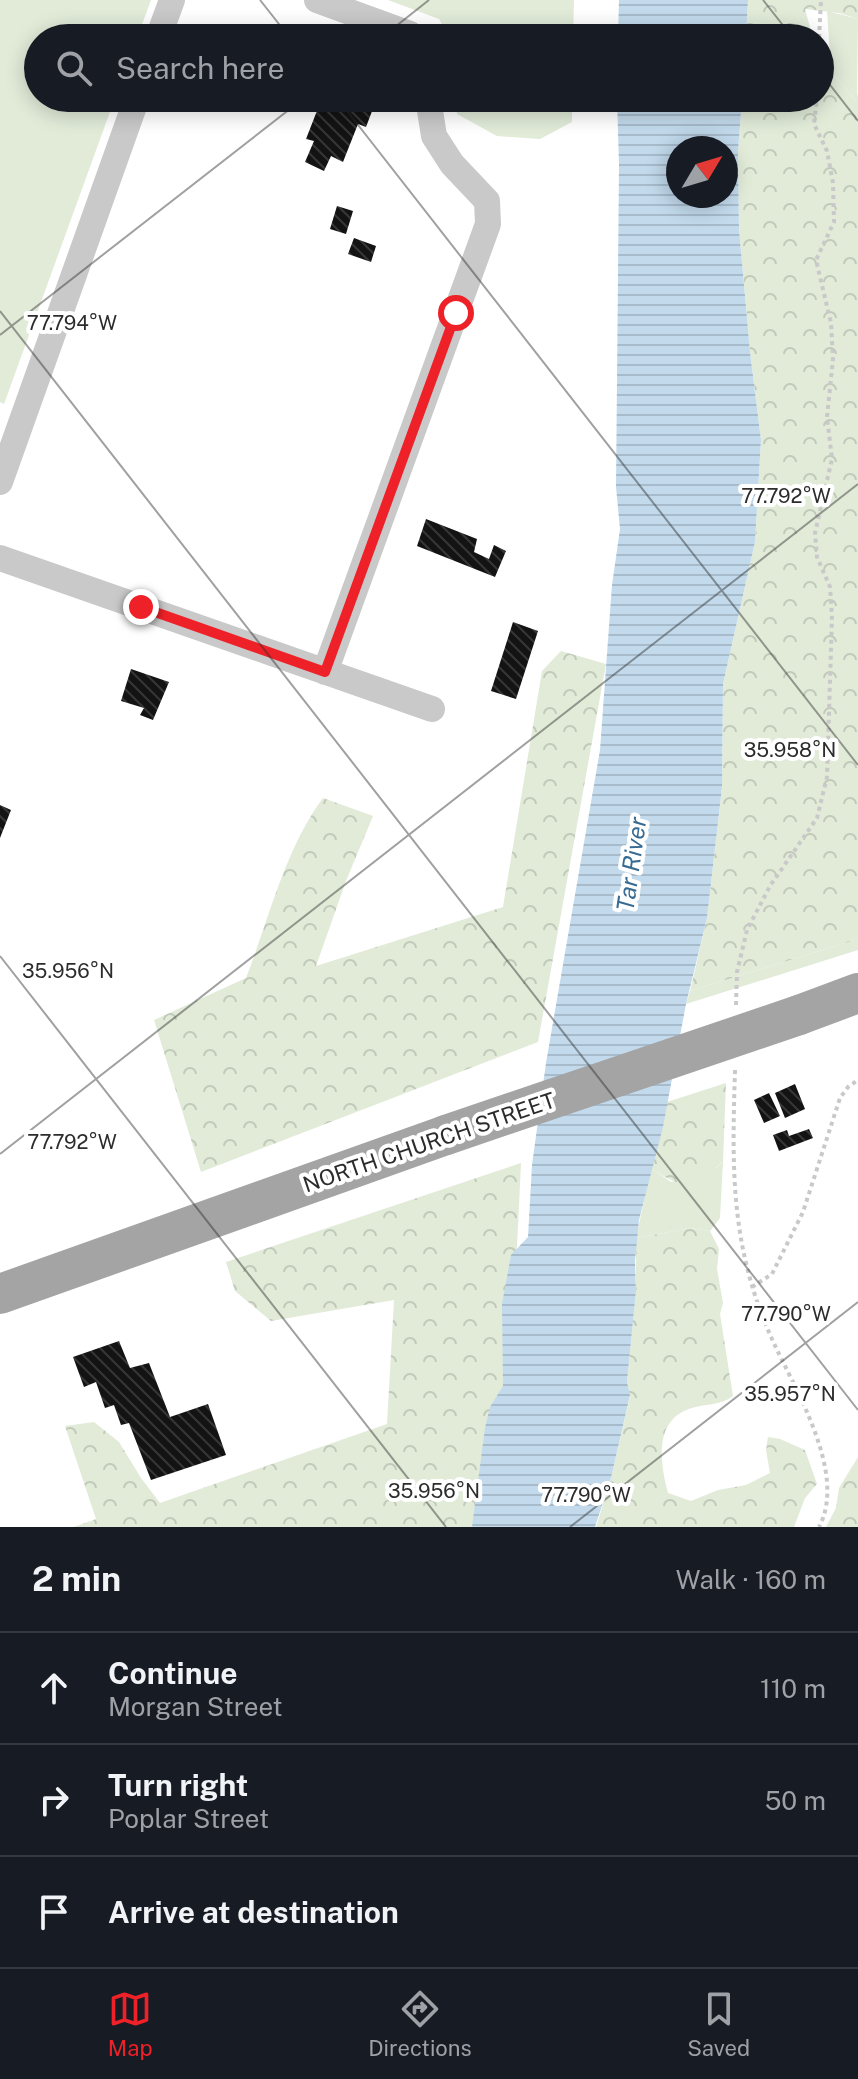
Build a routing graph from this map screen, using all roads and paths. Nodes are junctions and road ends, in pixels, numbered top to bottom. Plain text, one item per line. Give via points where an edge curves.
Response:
1 (172, 0) edge
2 (317, 0) edge
3 (821, 0) edge
4 (163, 24) edge
5 (383, 24) edge
6 (820, 24) edge
7 (132, 112) edge
8 (430, 112) edge
9 (815, 112) edge
10 (0, 482) edge
11 (0, 558) edge
12 (325, 672) junction
13 (432, 709) dead end
14 (858, 993) edge
15 (736, 1017) dead end
16 (735, 1063) dead end
17 (858, 1080) edge
18 (752, 1287) junction
19 (0, 1294) edge
20 (819, 1527) edge

1 - 4 street
2 - 5 street
3 - 6 path
7 - 10 street
8 - 12 street via 434,136 487,201 488,224
9 - 15 path via 814,124 827,151 833,183 834,222 816,260 831,323 833,359 827,417 832,459 815,533 832,617 827,777 817,818 747,930 737,972
11 - 12 street
12 - 13 street
14 - 19 main road, NORTH CHURCH STREET, bridge
16 - 18 path via 733,1172 737,1223
17 - 18 path via 840,1098 803,1212 772,1274
18 - 20 path via 826,1469 825,1515

